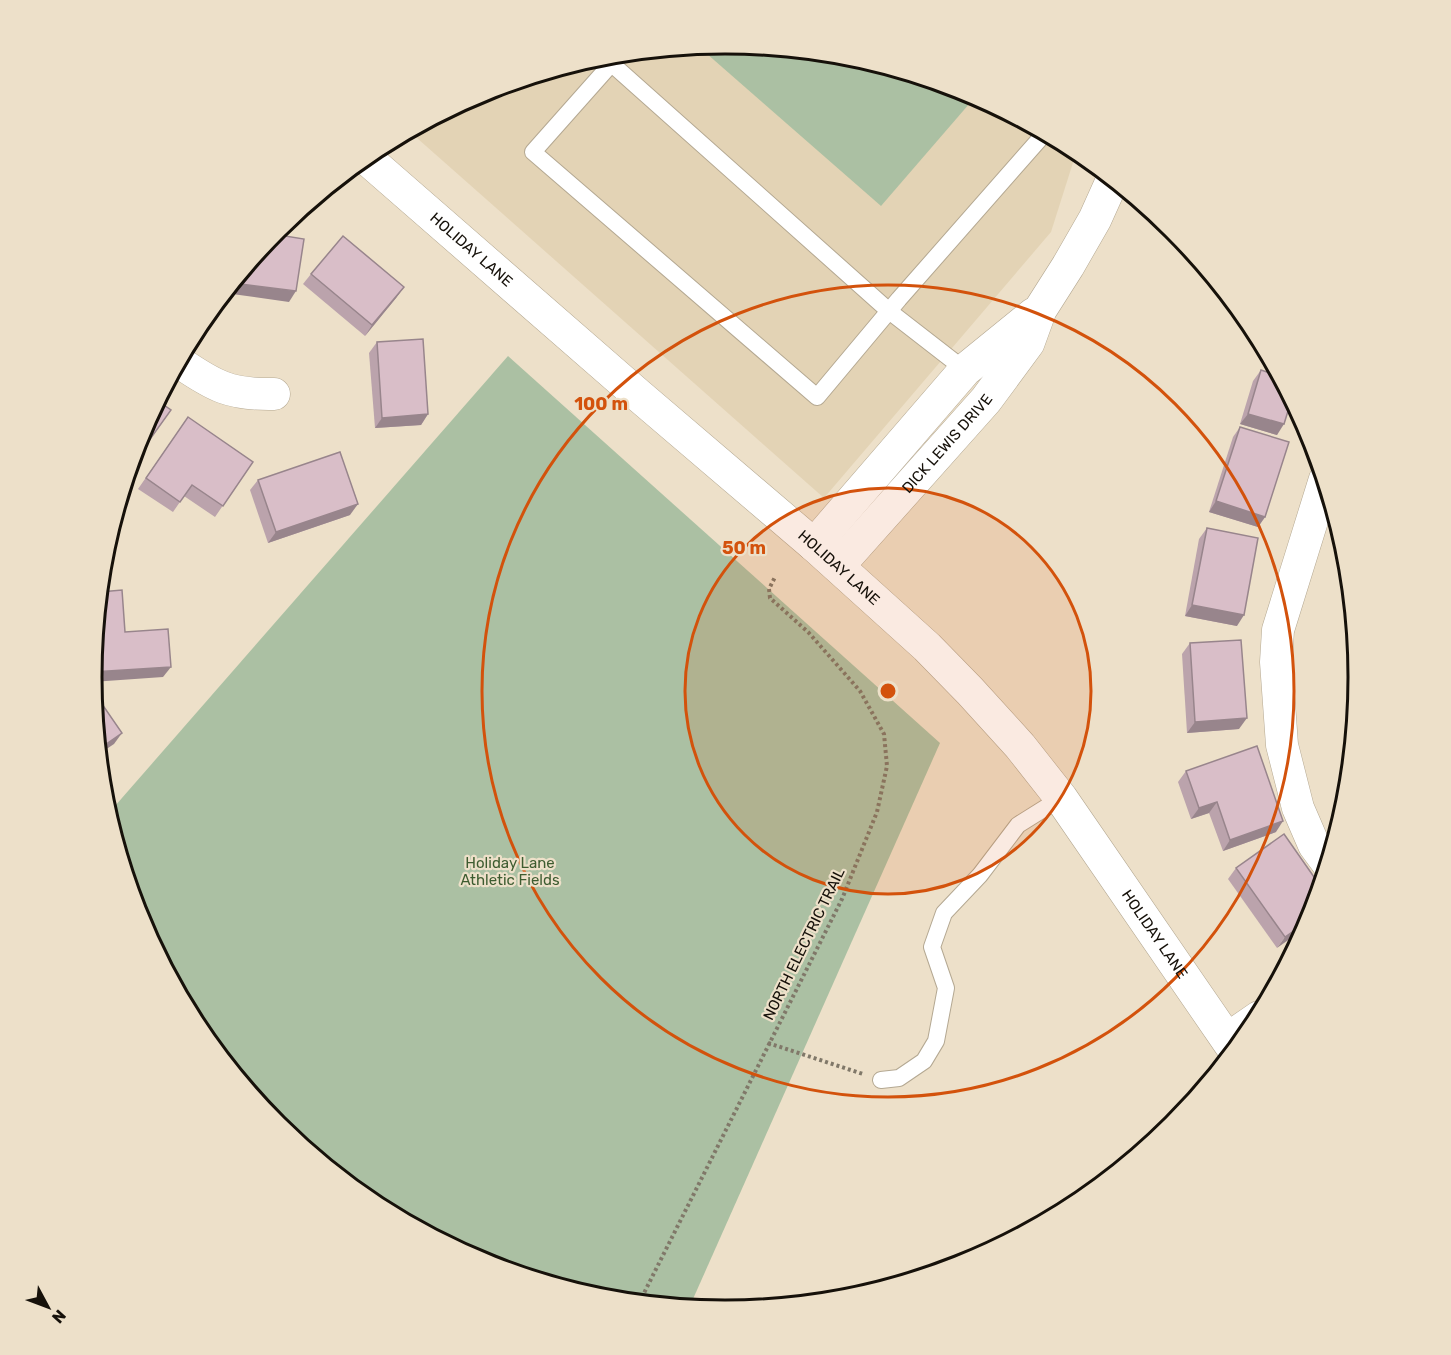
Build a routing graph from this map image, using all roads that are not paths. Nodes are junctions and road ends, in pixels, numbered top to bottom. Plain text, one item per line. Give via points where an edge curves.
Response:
1 (614, 64) edge
2 (602, 66) edge
3 (1039, 139) edge
4 (376, 161) edge
5 (1110, 187) edge
6 (1040, 310) junction
7 (889, 312) junction
8 (186, 366) edge
9 (965, 370) junction
10 (274, 394) dead end
11 (1320, 491) edge
12 (826, 556) junction
13 (1061, 798) junction
14 (1323, 857) edge
15 (1230, 1043) edge
16 (881, 1080) road end

1 - 7 lane
2 - 7 lane via 533,152 818,397
3 - 7 lane
4 - 12 street, HOLIDAY LANE
5 - 6 street, DICK LEWIS DRIVE via 1095,219
6 - 9 street, DICK LEWIS DRIVE
6 - 12 street, DICK LEWIS DRIVE via 1028,343 986,399
7 - 9 lane
8 - 10 street via 211,383 247,394
9 - 12 street, DICK LEWIS DRIVE
11 - 14 street via 1278,630 1276,662 1282,745 1298,808
12 - 13 street, HOLIDAY LANE via 970,691
13 - 15 street, HOLIDAY LANE
13 - 16 lane via 1018,825 944,914 932,947 945,988 936,1041 924,1061 899,1078

